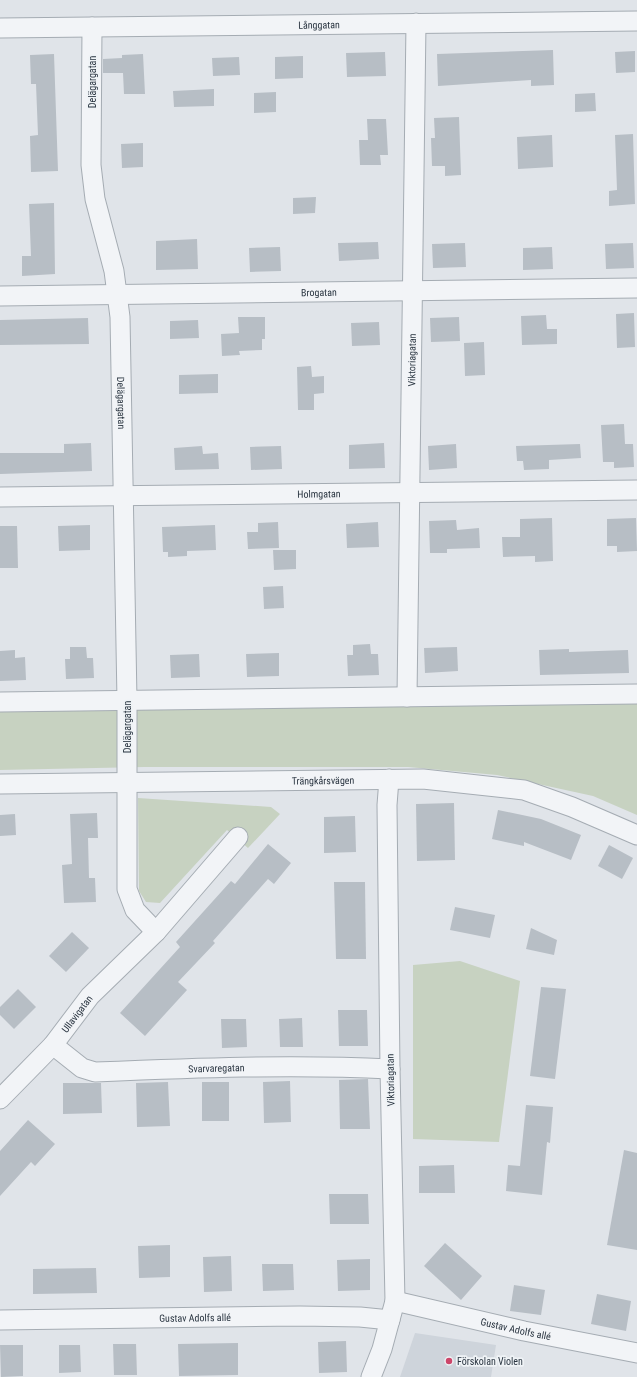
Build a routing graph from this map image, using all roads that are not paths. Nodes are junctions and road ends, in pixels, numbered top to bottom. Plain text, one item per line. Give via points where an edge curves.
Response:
1 (637, 20) edge
2 (416, 23) junction
3 (92, 27) junction
4 (0, 28) edge
5 (637, 288) edge
6 (412, 291) junction
7 (118, 294) junction
8 (0, 296) edge
9 (637, 490) edge
10 (410, 493) junction
11 (122, 495) junction
12 (0, 497) edge
13 (637, 694) edge
14 (407, 697) junction
15 (127, 700) junction
16 (0, 702) edge
17 (389, 779) junction
18 (126, 783) junction
19 (0, 784) edge
20 (637, 835) edge
21 (238, 837) dead end
22 (156, 932) junction
23 (53, 1045) junction
24 (390, 1069) junction
25 (3, 1090) edge
26 (395, 1302) junction
27 (0, 1320) edge
28 (390, 1320) junction
29 (637, 1353) edge
30 (370, 1377) edge

1 - 2 street, Långgatan
2 - 3 street, Långgatan
2 - 6 street, Viktoriagatan
3 - 4 street, Långgatan
3 - 7 street, Delägargatan via 91,165 94,199
5 - 6 street, Brogatan
6 - 7 street, Brogatan
6 - 10 street, Viktoriagatan
7 - 8 street, Brogatan
7 - 11 street, Delägargatan
9 - 10 street, Holmgatan
10 - 11 street, Holmgatan
10 - 14 street, Viktoriagatan
11 - 12 street, Holmgatan
11 - 15 street, Delägargatan
13 - 14 street
14 - 15 street
15 - 16 street
15 - 18 street, Delägargatan
17 - 18 street, Trängkårsvägen
17 - 20 street, Trängkårsvägen via 424,779 524,790 572,806
17 - 24 street, Viktoriagatan via 387,805
18 - 19 street, Trängkårsvägen
18 - 22 street via 127,889 135,910
21 - 22 street, Ullavigatan
22 - 23 street, Ullavigatan via 90,996
23 - 24 street, Svarvaregatan via 82,1068 95,1072 223,1067
23 - 25 street, Ullavigatan
24 - 26 street, Viktoriagatan
26 - 28 street, Viktoriagatan
26 - 29 street, Gustav Adolfs allé
27 - 28 street, Gustav Adolfs allé via 300,1316
28 - 30 street, Viktoriagatan via 382,1349

